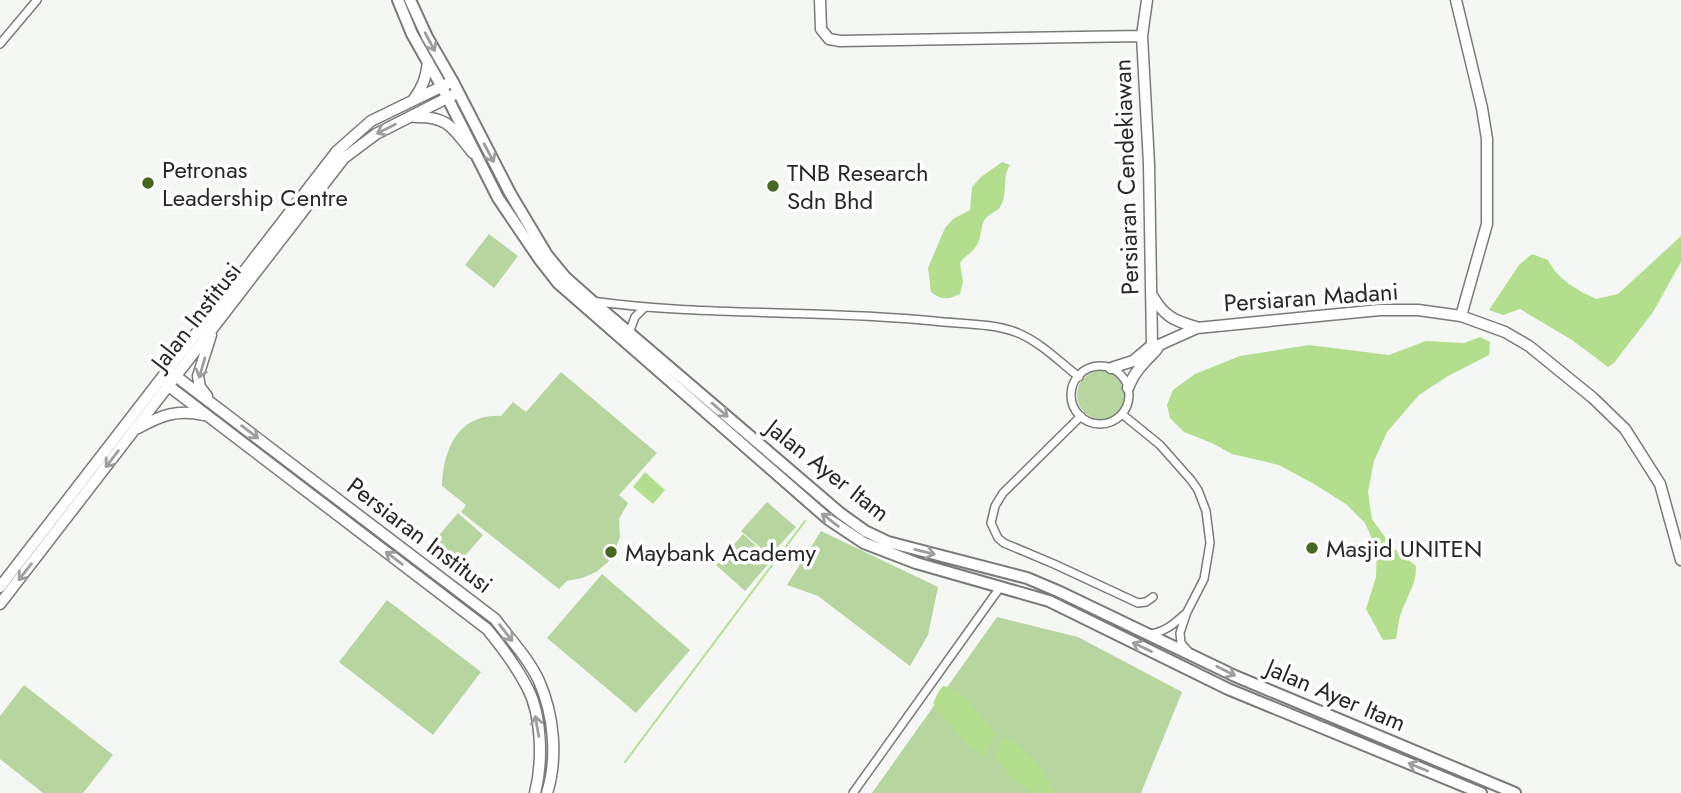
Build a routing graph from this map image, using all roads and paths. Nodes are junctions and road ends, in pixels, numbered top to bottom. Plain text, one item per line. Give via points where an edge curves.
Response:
1 (37, 0) edge
2 (398, 0) edge
3 (411, 0) edge
4 (820, 0) edge
5 (1147, 0) edge
6 (1456, 0) edge
7 (1145, 16) junction
8 (1142, 36) junction
9 (1122, 37) junction
10 (0, 44) edge
11 (428, 62) junction
12 (1144, 63) junction
13 (442, 87) junction
14 (455, 87) junction
15 (447, 98) junction
16 (411, 102) junction
17 (410, 117) junction
18 (480, 162) junction
19 (1152, 295) junction
20 (592, 301) junction
21 (644, 307) junction
22 (1461, 316) junction
23 (214, 328) junction
24 (1197, 328) junction
25 (629, 333) junction
26 (1156, 347) junction
27 (1111, 368) junction
28 (172, 372) junction
29 (1079, 377) junction
30 (164, 382) junction
31 (1128, 388) junction
32 (213, 404) junction
33 (1122, 414) junction
34 (208, 416) junction
35 (1080, 416) junction
36 (134, 430) junction
37 (1681, 560) edge
38 (1001, 586) junction
39 (0, 587) edge
40 (1153, 597) dead end
41 (0, 604) edge
42 (1187, 612) junction
43 (1150, 635) junction
44 (1188, 652) junction
45 (535, 793) edge
46 (547, 793) edge
47 (853, 793) edge
48 (1481, 793) edge
49 (1515, 793) edge

1 - 10 street
2 - 11 main road, Jalan Ayer Itam
3 -> 14 main road, Jalan Ayer Itam
4 - 9 street via 821,29 829,39 840,41
5 - 7 street, Persiaran Cendekiawan
6 - 22 street via 1485,126 1488,199 1484,236
7 - 8 street, Persiaran Cendekiawan
7 - 9 street
8 - 9 street
8 - 12 street, Persiaran Cendekiawan
9 - 12 street
11 - 13 main road, Jalan Ayer Itam
11 - 16 street via 422,88
12 - 19 street, Persiaran Cendekiawan
13 - 14 street, Jalan Institusi
13 - 15 main road, Jalan Ayer Itam
13 - 16 street, Jalan Institusi
14 - 15 street, Jalan Institusi
14 -> 20 main road, Jalan Ayer Itam via 547,255
15 - 17 street, Jalan Institusi
15 - 18 main road, Jalan Ayer Itam
16 - 28 street, Jalan Institusi via 371,121 337,151
17 - 18 street via 429,116 449,124
17 -> 23 street, Jalan Institusi via 376,134 344,158
38 -> 18 main road, Jalan Ayer Itam via 916,563 864,543 828,519 558,283 498,198
19 - 24 street via 1169,317
19 - 26 street, Persiaran Cendekiawan
20 - 21 street
20 - 25 main road, Jalan Ayer Itam
21 - 25 street
21 - 29 street via 908,318 1004,329 1035,343
22 - 24 street, Persiaran Madani via 1380,310
22 - 37 street, Persiaran Madani via 1530,346 1625,429 1660,484
23 - 28 street, Jalan Institusi
23 -> 32 street via 198,376
24 - 26 street
25 -> 43 main road, Jalan Ayer Itam via 865,531 897,544 1027,578
26 - 27 street
26 - 31 street
27 - 29 street via 1091,368
27 - 31 street
28 - 30 street, Jalan Institusi
28 - 32 street, Persiaran Institusi
29 - 35 street via 1072,395
30 - 34 street, Persiaran Institusi
30 - 36 street, Jalan Institusi
30 - 39 street, Jalan Institusi
31 - 33 street
32 -> 46 street, Persiaran Institusi via 495,619 539,681 550,716 552,756
33 - 35 street via 1104,424
33 - 42 street via 1160,445 1191,480 1206,511 1210,543 1204,579
34 - 36 street via 174,413
45 -> 34 street, Persiaran Institusi via 541,749 529,689 487,629
35 - 40 street via 1003,493 992,517 993,530 1003,543 1138,603
36 -> 41 street, Jalan Institusi
38 - 47 street
48 -> 38 main road, Jalan Ayer Itam via 1228,689 1049,601
42 - 43 street via 1172,626
42 - 44 street via 1180,634
43 - 44 main road, Jalan Ayer Itam
44 -> 49 main road, Jalan Ayer Itam

